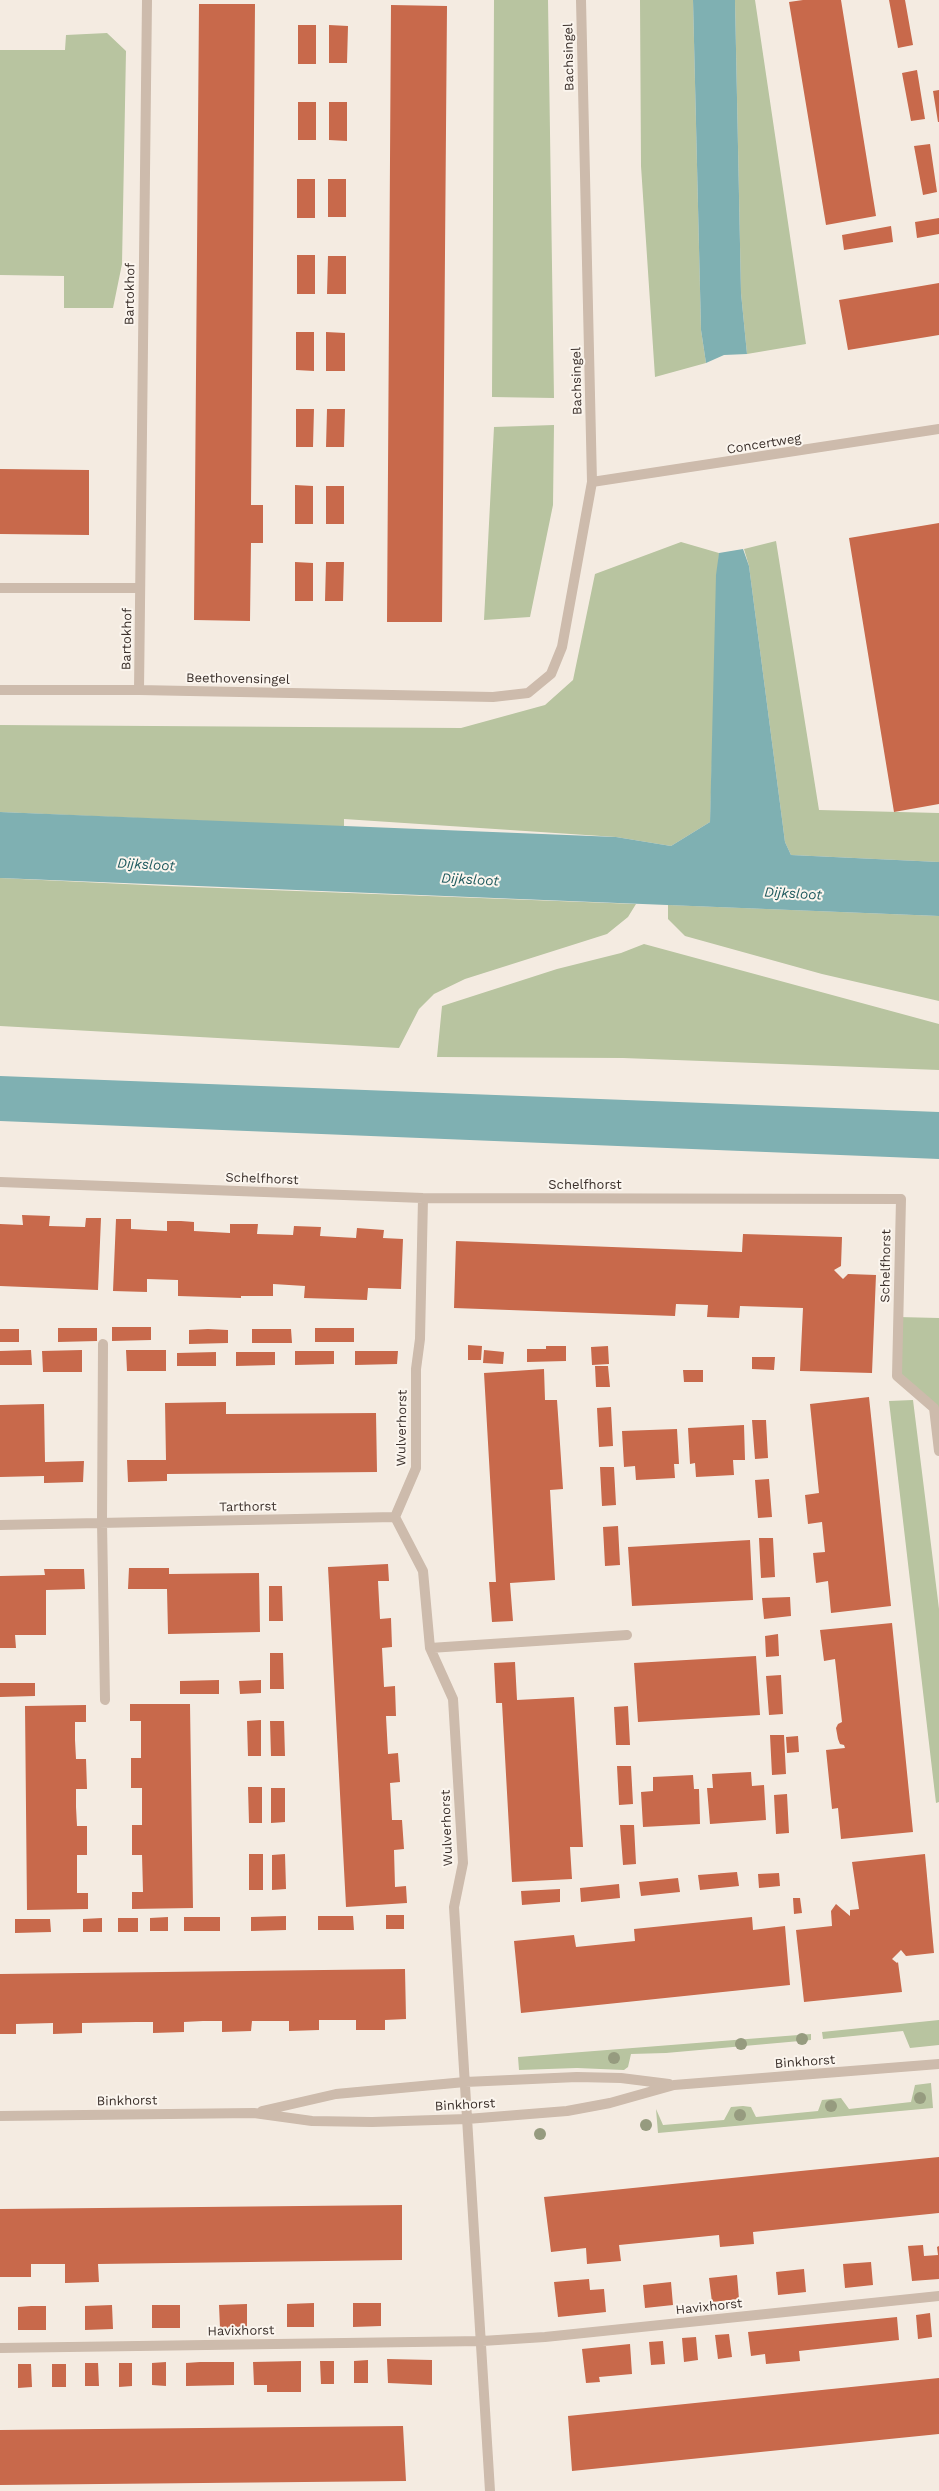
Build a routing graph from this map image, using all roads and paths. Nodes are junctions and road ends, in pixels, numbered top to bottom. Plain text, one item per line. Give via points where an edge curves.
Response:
1 (147, 0) edge
2 (580, 0) edge
3 (939, 429) edge
4 (592, 482) junction
5 (0, 588) edge
6 (140, 588) junction
7 (0, 690) edge
8 (139, 690) junction
9 (476, 697) joint
10 (0, 1182) edge
11 (422, 1198) junction
12 (103, 1344) dead end
13 (939, 1451) edge
14 (395, 1517) junction
15 (102, 1522) junction
16 (0, 1525) edge
17 (627, 1635) dead end
18 (430, 1648) junction
19 (105, 1700) dead end
20 (939, 2064) edge
21 (465, 2082) junction
22 (674, 2085) junction
23 (254, 2113) junction
24 (0, 2116) edge
25 (467, 2119) junction
26 (939, 2296) edge
27 (482, 2341) junction
28 (0, 2348) edge
29 (490, 2491) edge

1 - 6 street, Bartokhof
2 - 4 street, Bachsingel
3 - 4 street, Concertweg
4 - 9 street, Bachsingel via 562,646 551,674 528,693
5 - 6 street
6 - 8 street, Bartokhof
7 - 8 street, Beethovensingel
8 - 9 street, Beethovensingel
10 - 11 street, Schelfhorst
11 - 13 street, Schelfhorst via 901,1199 897,1376 934,1408
11 - 14 street, Wulverhorst via 420,1339 416,1369 416,1468
12 - 15 street
14 - 15 street, Tarthorst
14 - 18 street, Wulverhorst via 423,1572
15 - 16 street, Tarthorst
15 - 19 street
17 - 18 street
18 - 21 street, Wulverhorst via 453,1699 463,1863 454,1907
20 - 22 street, Binkhorst
21 - 22 street, Binkhorst via 577,2077 621,2078
21 - 23 street, Binkhorst via 336,2094
21 - 25 street, Wulverhorst
22 - 25 street, Binkhorst via 610,2103 567,2111
23 - 24 street, Binkhorst
23 - 25 street, Binkhorst via 312,2121
25 - 27 street
26 - 27 street, Havixhorst via 545,2337
27 - 28 street, Havixhorst
27 - 29 street

